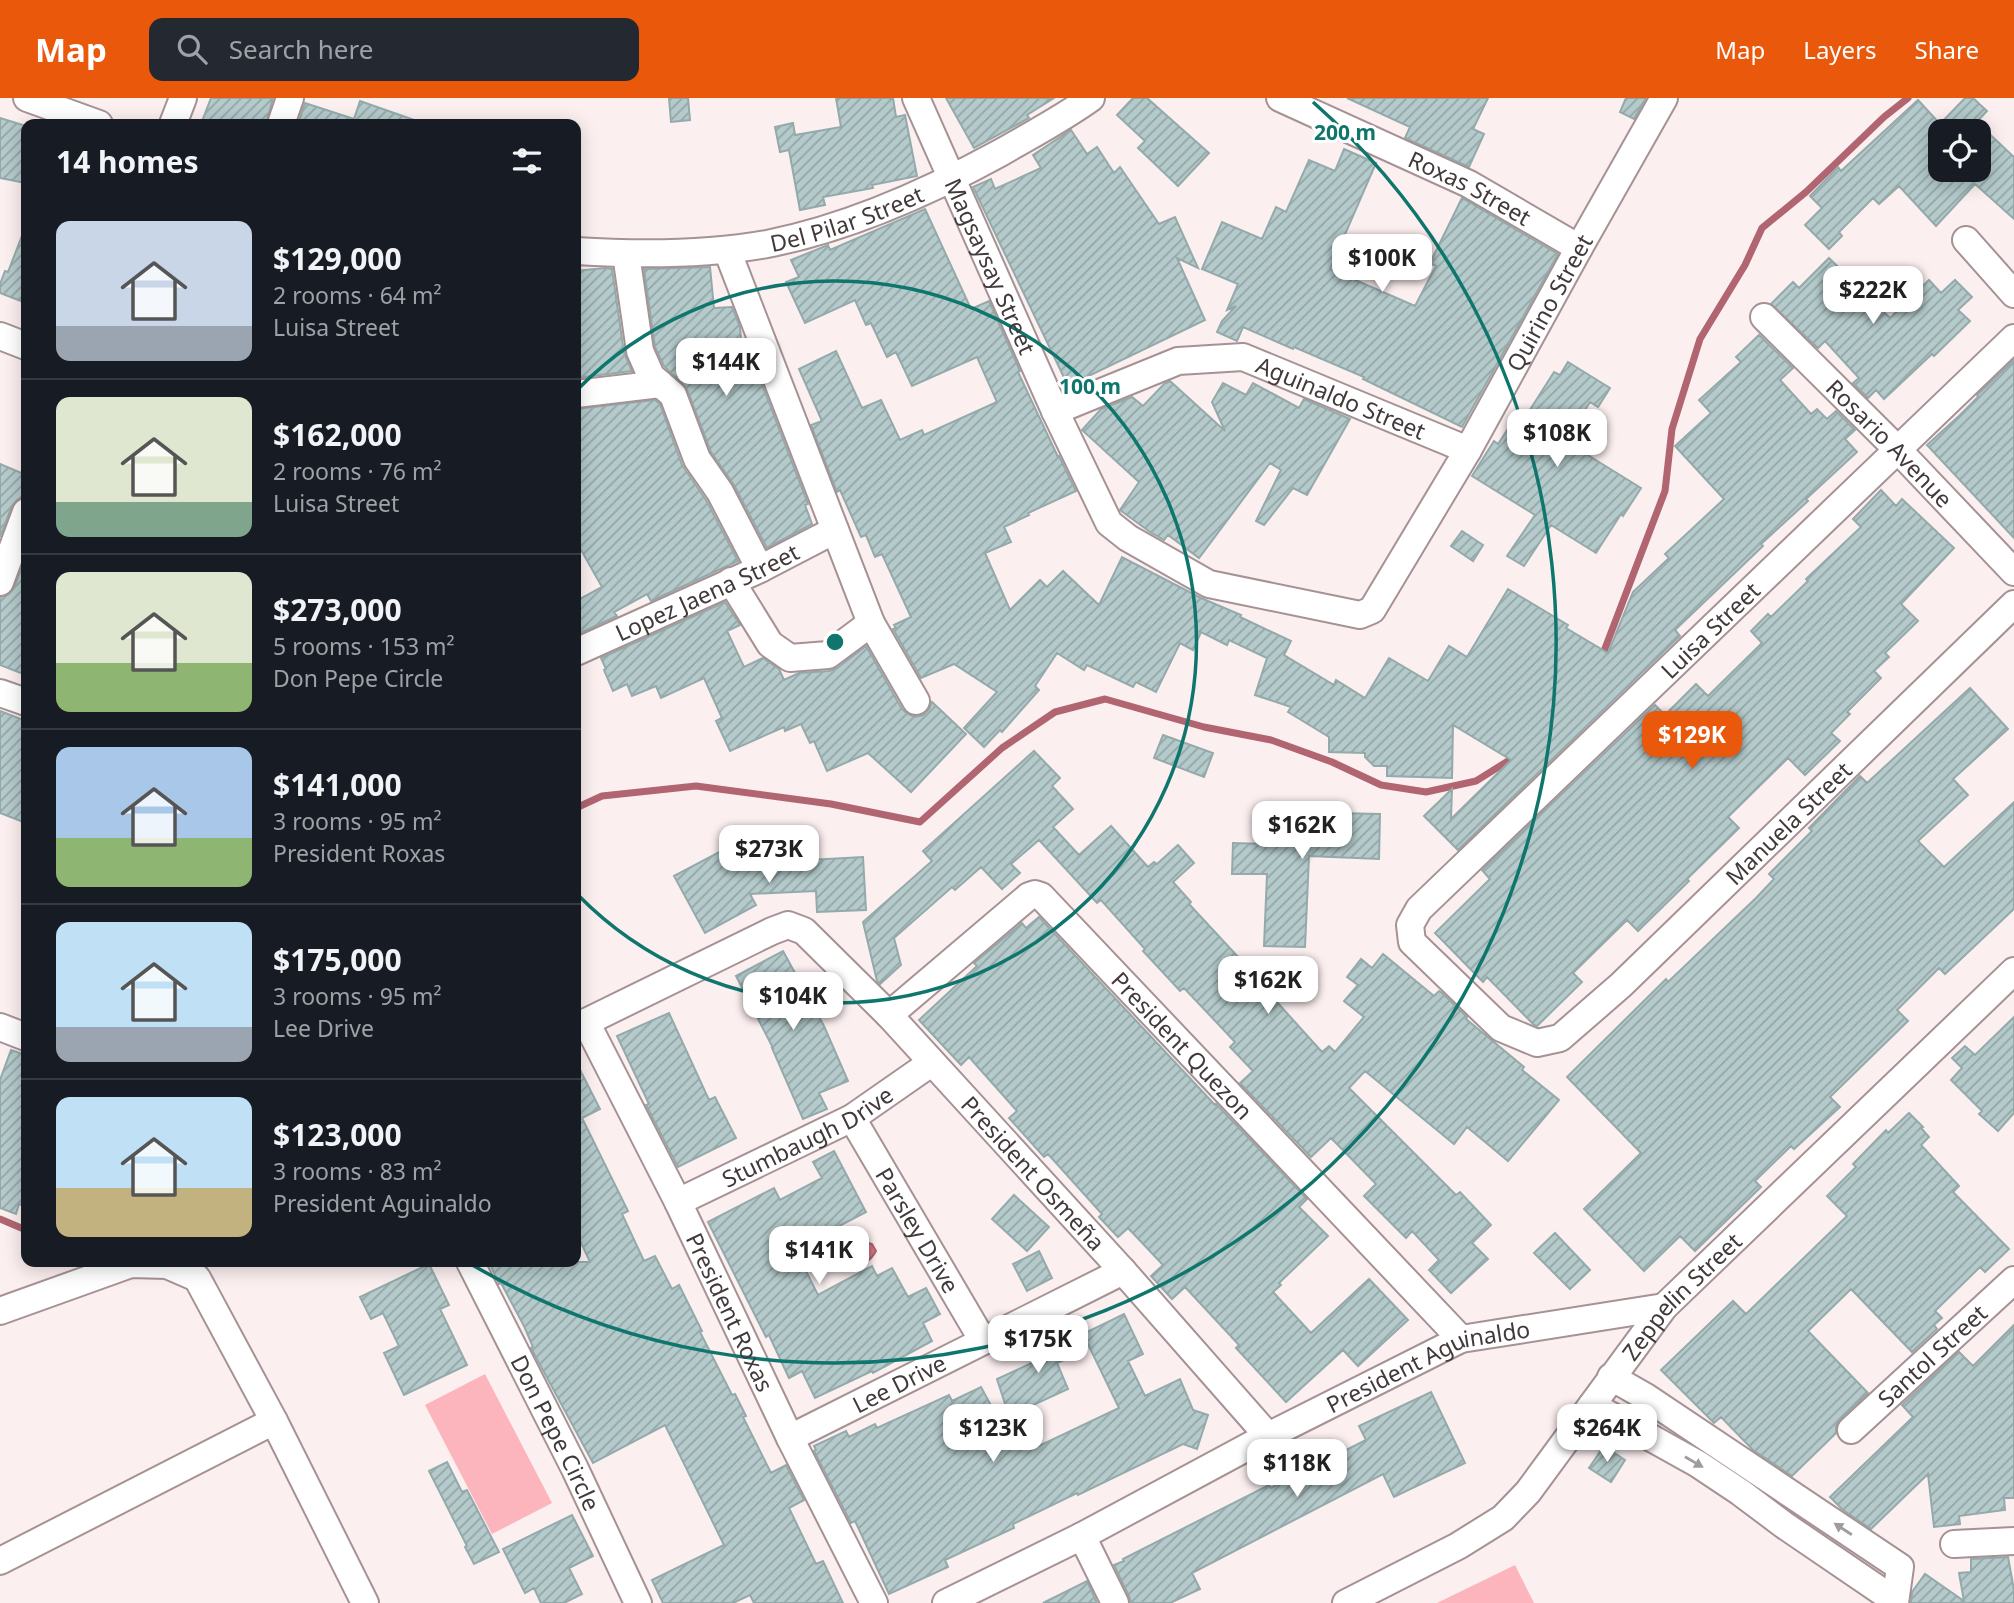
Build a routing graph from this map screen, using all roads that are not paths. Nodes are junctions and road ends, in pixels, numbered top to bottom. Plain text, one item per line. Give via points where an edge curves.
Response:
1 (27, 98) edge
2 (183, 98) edge
3 (290, 98) edge
4 (916, 98) edge
5 (1091, 98) edge
6 (1280, 98) edge
7 (1664, 98) edge
8 (85, 119) edge
9 (175, 119) edge
10 (283, 119) edge
11 (952, 179) junction
12 (1966, 240) dead end
13 (1579, 248) junction
14 (727, 250) junction
15 (581, 251) edge
16 (626, 254) junction
17 (2014, 293) edge
18 (1763, 317) dead end
19 (0, 336) edge
20 (2014, 338) edge
21 (21, 344) edge
22 (660, 384) junction
23 (581, 393) edge
24 (1055, 411) junction
25 (1468, 450) junction
26 (1898, 450) junction
27 (21, 525) edge
28 (835, 530) junction
29 (760, 569) junction
30 (2014, 572) edge
31 (731, 581) junction
32 (0, 582) edge
33 (2014, 604) edge
34 (1366, 614) joint
35 (871, 623) junction
36 (581, 650) edge
37 (0, 693) edge
38 (21, 700) edge
39 (916, 701) dead end
40 (2014, 971) edge
41 (889, 1015) junction
42 (581, 1025) edge
43 (0, 1027) edge
44 (21, 1035) edge
45 (1560, 1038) joint
46 (931, 1063) junction
47 (852, 1118) junction
48 (678, 1202) junction
49 (123, 1267) edge
50 (172, 1267) edge
51 (473, 1267) edge
52 (1123, 1271) junction
53 (2014, 1281) edge
54 (1664, 1307) junction
55 (1, 1310) edge
56 (1461, 1339) junction
57 (983, 1341) junction
58 (1611, 1377) junction
59 (1592, 1405) junction
60 (274, 1421) junction
61 (1851, 1430) dead end
62 (1268, 1436) junction
63 (790, 1438) junction
64 (1082, 1536) junction
65 (2014, 1541) edge
66 (1954, 1544) dead end
67 (0, 1561) edge
68 (1895, 1602) edge
69 (365, 1603) edge
70 (638, 1603) edge
71 (874, 1603) edge
72 (946, 1603) edge
73 (1115, 1603) edge
74 (1346, 1603) edge

1 - 8 street
2 - 9 street
3 - 10 street
4 - 11 street, Magsaysay Street
5 - 11 street, Del Pilar Street via 1062,119
6 - 13 street, Roxas Street via 1469,184
7 - 13 street, Quirino Street
11 - 14 street, Del Pilar Street via 851,221
11 - 24 street, Magsaysay Street
12 - 17 street
13 - 25 street, Quirino Street
14 - 16 street, Del Pilar Street
14 - 28 street
15 - 16 street, Del Pilar Street
16 - 22 street via 640,351 651,376
18 - 26 street, Rosario Avenue
19 - 21 street
20 - 26 street, Luisa Street
22 - 23 street
22 - 29 street via 673,395 697,459 720,492
24 - 25 street, Aguinaldo Street via 1178,361 1243,357
24 - 34 street, Magsaysay Street via 1109,523 1128,538 1209,584
25 - 34 street, Quirino Street
26 - 30 street, Rosario Avenue
26 - 45 street, Luisa Street via 1419,909 1410,925 1412,942 1501,1028 1537,1043
27 - 32 street
28 - 29 street, Lopez Jaena Street
28 - 35 street
29 - 31 street, Lopez Jaena Street
31 - 35 street via 770,644 790,658 828,655
31 - 36 street, Lopez Jaena Street
33 - 45 street, Manuela Street via 1621,985
35 - 39 street
37 - 38 street
40 - 54 street, Zeppelin Street
41 - 42 street, President Osmeña via 804,931 788,925
41 - 46 street, President Osmeña
41 - 56 street, President Quezon via 1029,896 1041,896
42 - 48 street, President Roxas
43 - 44 street
46 - 47 street, Stumbaugh Drive
46 - 52 street, President Osmeña
47 - 48 street, Stumbaugh Drive
47 - 57 street, Parsley Drive
48 - 63 street, President Roxas
49 - 55 street
50 - 60 street via 197,1278
51 - 70 street, Don Pepe Circle
52 - 57 street, Lee Drive
52 - 62 street, President Osmeña
53 - 61 street, Santol Street
54 - 56 street, President Aguinaldo
54 - 58 street, Zeppelin Street
56 - 62 street, President Aguinaldo
57 - 63 street, Lee Drive
58 - 59 street, Zeppelin Street
68 -> 58 street via 1900,1567
59 -> 68 street via 1698,1464
59 - 74 street, Zeppelin Street via 1528,1492 1503,1518
60 - 67 street
60 - 69 street
62 - 64 street, President Aguinaldo
63 - 71 street, President Roxas
64 - 72 street, President Aguinaldo
64 - 73 street
65 - 66 street

